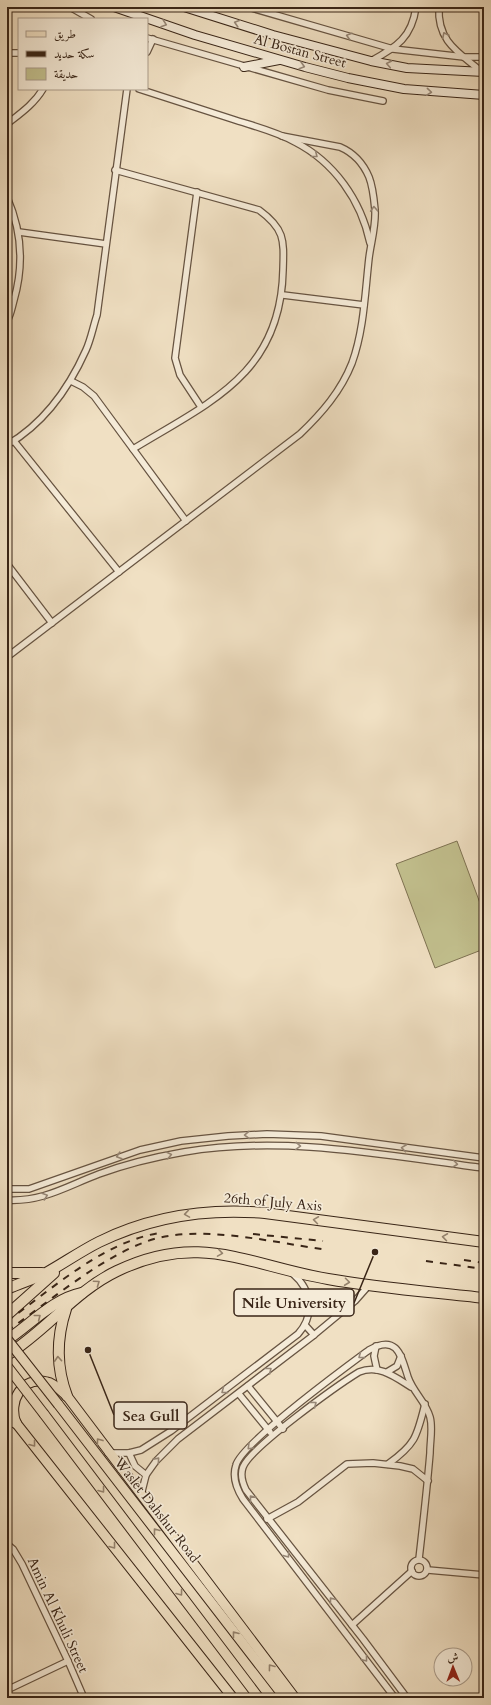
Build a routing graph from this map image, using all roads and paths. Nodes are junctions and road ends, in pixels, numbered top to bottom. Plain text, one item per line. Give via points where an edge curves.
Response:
1 (70, 7) edge
2 (114, 7) edge
3 (184, 7) edge
4 (248, 7) edge
5 (416, 7) edge
6 (439, 7) edge
7 (89, 18) edge
8 (146, 18) edge
9 (148, 19) edge
10 (150, 39) edge
11 (393, 49) junction
12 (7, 53) edge
13 (18, 53) edge
14 (464, 57) junction
15 (484, 57) edge
16 (281, 60) junction
17 (371, 61) junction
18 (244, 67) junction
19 (483, 72) edge
20 (41, 90) edge
21 (127, 90) edge
22 (143, 90) edge
23 (484, 95) edge
24 (383, 101) dead end
25 (7, 124) edge
26 (282, 136) junction
27 (115, 170) junction
28 (197, 192) junction
29 (7, 197) edge
30 (19, 232) junction
31 (106, 244) junction
32 (371, 247) junction
33 (283, 295) junction
34 (364, 305) junction
35 (7, 321) edge
36 (71, 381) junction
37 (200, 408) junction
38 (14, 441) junction
39 (7, 446) edge
40 (133, 449) junction
41 (186, 521) junction
42 (7, 564) edge
43 (119, 572) junction
44 (52, 622) junction
45 (7, 657) edge
46 (426, 1151) junction
47 (438, 1152) junction
48 (484, 1158) edge
49 (425, 1160) junction
50 (437, 1162) junction
51 (484, 1168) edge
52 (7, 1189) edge
53 (7, 1200) edge
54 (484, 1242) edge
55 (68, 1260) junction
56 (291, 1272) junction
57 (7, 1273) edge
58 (46, 1273) junction
59 (370, 1284) junction
60 (7, 1289) edge
61 (83, 1293) junction
62 (484, 1298) edge
63 (67, 1307) junction
64 (7, 1314) edge
65 (305, 1325) junction
66 (314, 1335) junction
67 (7, 1339) edge
68 (376, 1346) junction
69 (7, 1355) edge
70 (401, 1356) junction
71 (7, 1366) edge
72 (377, 1370) junction
73 (387, 1372) junction
74 (248, 1386) junction
75 (411, 1386) junction
76 (239, 1394) junction
77 (67, 1396) junction
78 (425, 1404) junction
79 (11, 1421) edge
80 (278, 1422) junction
81 (283, 1429) junction
82 (268, 1430) junction
83 (171, 1431) junction
84 (273, 1436) junction
85 (178, 1439) junction
86 (108, 1453) junction
87 (129, 1453) junction
88 (388, 1464) junction
89 (146, 1475) junction
90 (428, 1481) junction
91 (141, 1495) junction
92 (269, 1518) junction
93 (262, 1522) junction
94 (7, 1544) edge
95 (419, 1559) junction
96 (428, 1570) junction
97 (412, 1571) junction
98 (484, 1575) edge
99 (346, 1618) junction
100 (337, 1624) junction
101 (352, 1625) junction
102 (363, 1639) junction
103 (355, 1646) junction
104 (68, 1661) junction
105 (7, 1690) edge
106 (84, 1698) edge
107 (233, 1698) edge
108 (259, 1698) edge
109 (285, 1698) edge
110 (295, 1698) edge
111 (395, 1698) edge
112 (407, 1698) edge

1 - 7 street
2 -> 8 street, Al Bostan Street
17 -> 3 street, Al Bostan Street via 273,35
11 -> 4 street
5 - 11 street via 410,30
14 -> 6 street via 445,38 440,24
9 -> 16 street, Al Bostan Street
10 - 18 street
11 - 14 street
11 - 17 street
12 - 13 street
14 - 15 street
14 - 19 street
16 - 18 street
16 -> 23 street, Al Bostan Street via 348,78 404,89
19 -> 17 street, Al Bostan Street via 407,68
18 - 24 street via 328,90
20 - 25 street via 30,106
21 - 27 street
22 - 26 street
26 -> 32 street via 317,156 341,180 359,209
32 -> 26 street via 374,227 373,194 361,162 340,147
27 - 28 street
27 - 31 street
28 - 33 street via 259,210 270,218 279,229 284,242
28 - 37 street via 175,358 180,375
29 - 30 street
30 - 31 street
30 - 35 street via 19,283
31 - 36 street via 97,315 86,349
32 - 34 street
33 - 34 street
33 - 37 street via 264,348 227,390
34 - 41 street via 360,335 352,363 339,389 321,413 300,434
36 - 38 street via 45,414
36 - 40 street via 83,386 94,396
37 - 40 street
38 - 39 street
38 - 43 street
40 - 41 street
41 - 43 street
42 - 44 street
43 - 44 street
44 - 45 street
46 - 47 street
46 - 49 street
46 -> 52 street via 321,1136 220,1136 140,1150 29,1188
47 - 48 street
47 - 50 street
49 - 50 street
53 -> 49 street via 41,1198 132,1163 218,1147 296,1145
50 -> 51 street
54 -> 55 highway, 26th of July Axis via 265,1213 216,1211 192,1213 144,1224 98,1243
55 - 58 highway, 26th of July Axis
55 - 64 highway, 26th of July Axis
56 -> 59 highway
61 -> 56 highway via 121,1269 172,1253 219,1253
56 - 65 street via 303,1284 309,1300
57 - 58 highway
58 - 60 highway, 26th of July Axis
59 - 62 highway
59 - 66 street via 355,1301
61 - 63 highway
67 -> 61 highway via 59,1302 69,1296
63 - 69 highway
77 -> 63 highway via 58,1358 59,1332
65 - 66 street
65 -> 83 street via 298,1334
74 -> 66 street
109 -> 67 main road, Waslet Dahshur Road, bridge
68 - 70 street via 394,1346
68 - 72 street via 374,1356
68 -> 80 street
70 - 73 street via 397,1366
70 - 75 street
71 -> 108 main road, bridge
72 - 73 street
81 -> 72 street via 359,1372
73 - 75 street
74 - 76 street
74 - 80 street
75 - 78 street
76 - 82 street
76 - 85 street
77 - 79 main road via 51,1383 36,1381 26,1385 14,1399
86 -> 77 main road
78 - 88 street via 415,1440
78 - 90 street via 431,1423
79 -> 107 main road
80 - 81 street
80 - 82 street
81 - 84 street
82 - 84 street
82 -> 93 street via 239,1458 234,1475 239,1492
83 - 85 street
83 - 87 street via 141,1450
92 -> 84 street via 246,1490 241,1473 246,1462
89 -> 85 street
86 - 87 street
86 - 91 main road
87 - 89 street via 135,1466
88 - 90 street via 413,1469
88 - 92 street via 347,1464 298,1502
89 - 91 street
90 - 95 street
110 -> 91 main road
92 - 93 street
99 -> 92 street
93 -> 100 street
94 - 104 street, Amin Al Khuli Street via 22,1564
95 - 96 street via 426,1562
95 - 97 street via 412,1563
96 - 97 street via 422,1576
96 - 98 street
97 - 101 street
99 - 100 street
99 - 101 street
100 - 103 street
101 - 102 street
102 - 103 street
102 - 112 street
103 -> 111 street
104 - 105 street
104 - 106 street, Amin Al Khuli Street

